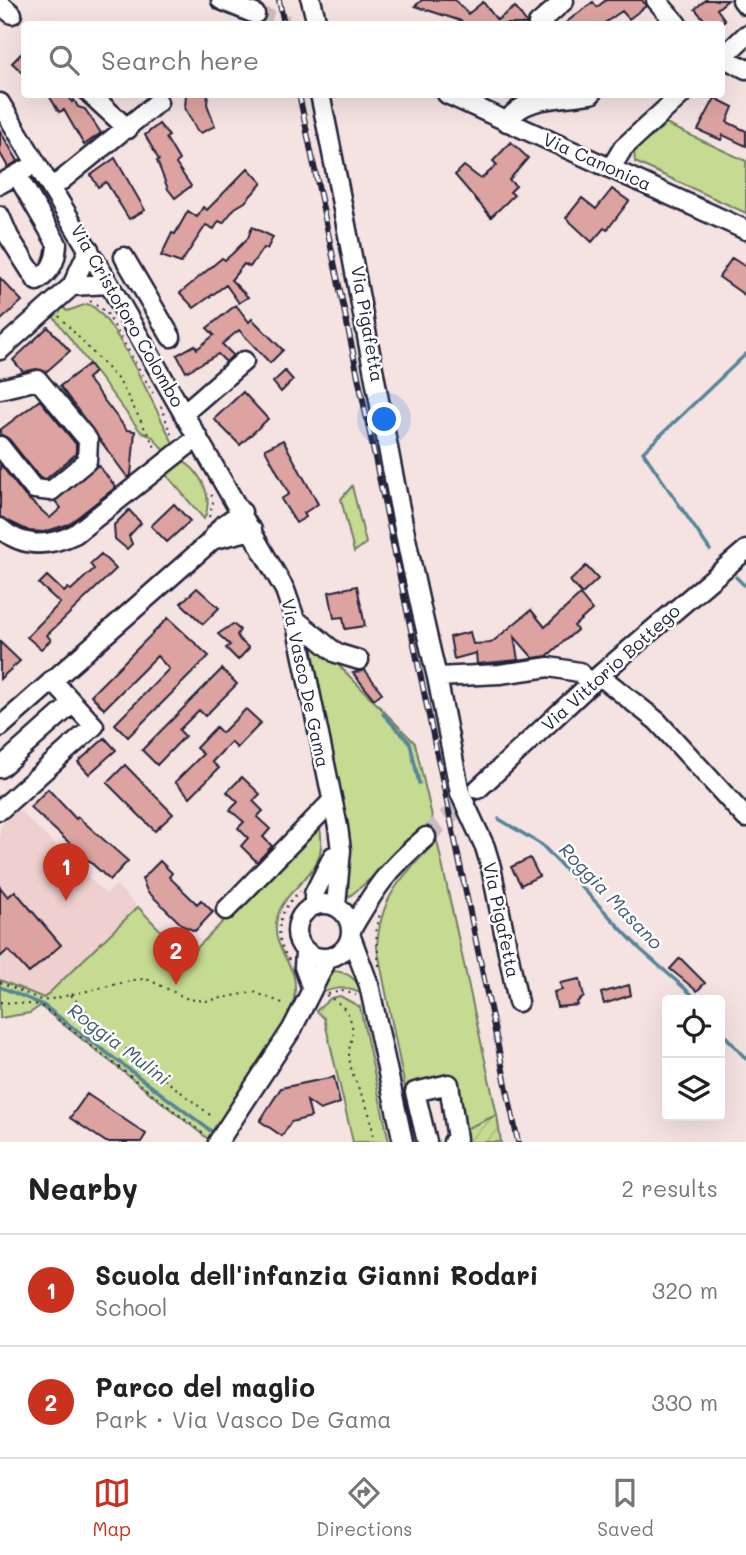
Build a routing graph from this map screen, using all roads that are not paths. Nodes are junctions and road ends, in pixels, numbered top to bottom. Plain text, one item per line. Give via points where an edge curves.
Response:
1 (221, 0) edge
2 (311, 0) edge
3 (656, 0) edge
4 (742, 0) edge
5 (565, 1) edge
6 (746, 5) edge
7 (255, 14) tunnel mouth
8 (316, 21) edge
9 (542, 21) edge
10 (674, 21) edge
11 (746, 34) edge
12 (725, 54) edge
13 (725, 58) edge
14 (746, 69) edge
15 (94, 98) edge
16 (321, 98) edge
17 (456, 98) edge
18 (564, 98) edge
19 (664, 98) edge
20 (678, 98) edge
21 (158, 102) dead end
22 (0, 103) edge
23 (657, 117) junction
24 (507, 122) junction
25 (128, 128) junction
26 (37, 163) junction
27 (611, 168) junction
28 (17, 175) junction
29 (0, 184) edge
30 (52, 188) junction
31 (0, 216) edge
32 (746, 230) edge
33 (89, 249) junction
34 (124, 257) dead end
35 (109, 285) junction
36 (70, 295) junction
37 (157, 296) junction
38 (126, 314) junction
39 (171, 337) dead end
40 (0, 350) edge
41 (244, 361) dead end
42 (0, 389) edge
43 (184, 413) junction
44 (198, 438) junction
45 (0, 446) edge
46 (242, 512) junction
47 (0, 528) edge
48 (252, 530) junction
49 (210, 532) junction
50 (746, 550) edge
51 (295, 619) junction
52 (359, 660) dead end
53 (437, 677) junction
54 (52, 680) junction
55 (595, 680) junction
56 (73, 703) junction
57 (0, 727) edge
58 (0, 768) edge
59 (478, 789) tunnel mouth
60 (331, 802) junction
61 (0, 810) edge
62 (746, 818) edge
63 (426, 837) tunnel mouth
64 (339, 843) junction
65 (376, 900) junction
66 (314, 905) junction
67 (338, 908) junction
68 (226, 910) dead end
69 (351, 933) junction
70 (306, 952) junction
71 (330, 958) junction
72 (371, 972) junction
73 (320, 994) junction
74 (518, 1002) dead end
75 (215, 1141) edge
76 (403, 1142) edge
77 (427, 1142) edge
78 (453, 1142) edge

1 - 7 street
2 - 8 street
3 - 10 street
4 - 6 street
5 - 9 street
11 - 12 street
13 - 14 street
15 - 25 street
16 - 53 street, Via Pigafetta
17 - 24 street, Via Canonica
18 - 24 street via 519,106
19 - 23 street
20 - 23 street
21 - 25 street
22 - 26 street, Via Cristoforo Colombo
23 - 27 street via 619,152
24 - 27 street, Via Canonica
25 - 30 street
26 - 28 street
26 - 30 street, Via Cristoforo Colombo
27 - 32 street, Via Canonica
28 - 29 street
28 - 31 street via 57,244 49,272 37,281
30 - 33 street, Via Cristoforo Colombo
33 - 35 street, Via Cristoforo Colombo
33 - 36 street
34 - 37 street
35 - 36 street
35 - 38 street, Via Cristoforo Colombo
36 - 40 street
37 - 38 street
37 - 39 street
38 - 43 street, Via Cristoforo Colombo
41 - 43 street
42 - 45 street via 38,380 88,440 88,461 51,491 34,489
43 - 44 street, Via Cristoforo Colombo
44 - 46 street, Via Cristoforo Colombo
44 - 47 street via 75,534 42,545 24,542
46 - 48 street, Via Cristoforo Colombo
46 - 49 street
48 - 49 street
48 - 51 street, Via Vasco De Gama via 285,590
49 - 54 street
50 - 55 street, Via Vittorio Bottego
51 - 52 street via 335,653
51 - 60 street, Via Vasco De Gama
53 - 55 street via 549,667
53 - 74 street, Via Pigafetta via 460,793 491,867
54 - 56 street
54 - 57 street
55 - 59 street, Via Vittorio Bottego
55 - 62 street via 657,721
56 - 58 street
56 - 61 street via 94,726
60 - 64 street, Via Vasco De Gama
60 - 68 street
63 - 65 street via 396,862
64 - 66 street via 314,894
64 - 67 street, Via Vasco De Gama
65 - 67 street
65 - 69 street
66 - 67 street
66 - 70 street via 296,926 296,936
67 - 69 street via 347,916
69 - 71 street via 344,950
69 - 72 street
70 - 71 street
70 - 73 street via 304,967
71 - 72 street
71 - 73 street
72 - 76 street via 371,998
73 - 75 street via 302,1011
77 - 78 street via 415,1092 449,1084 457,1139

